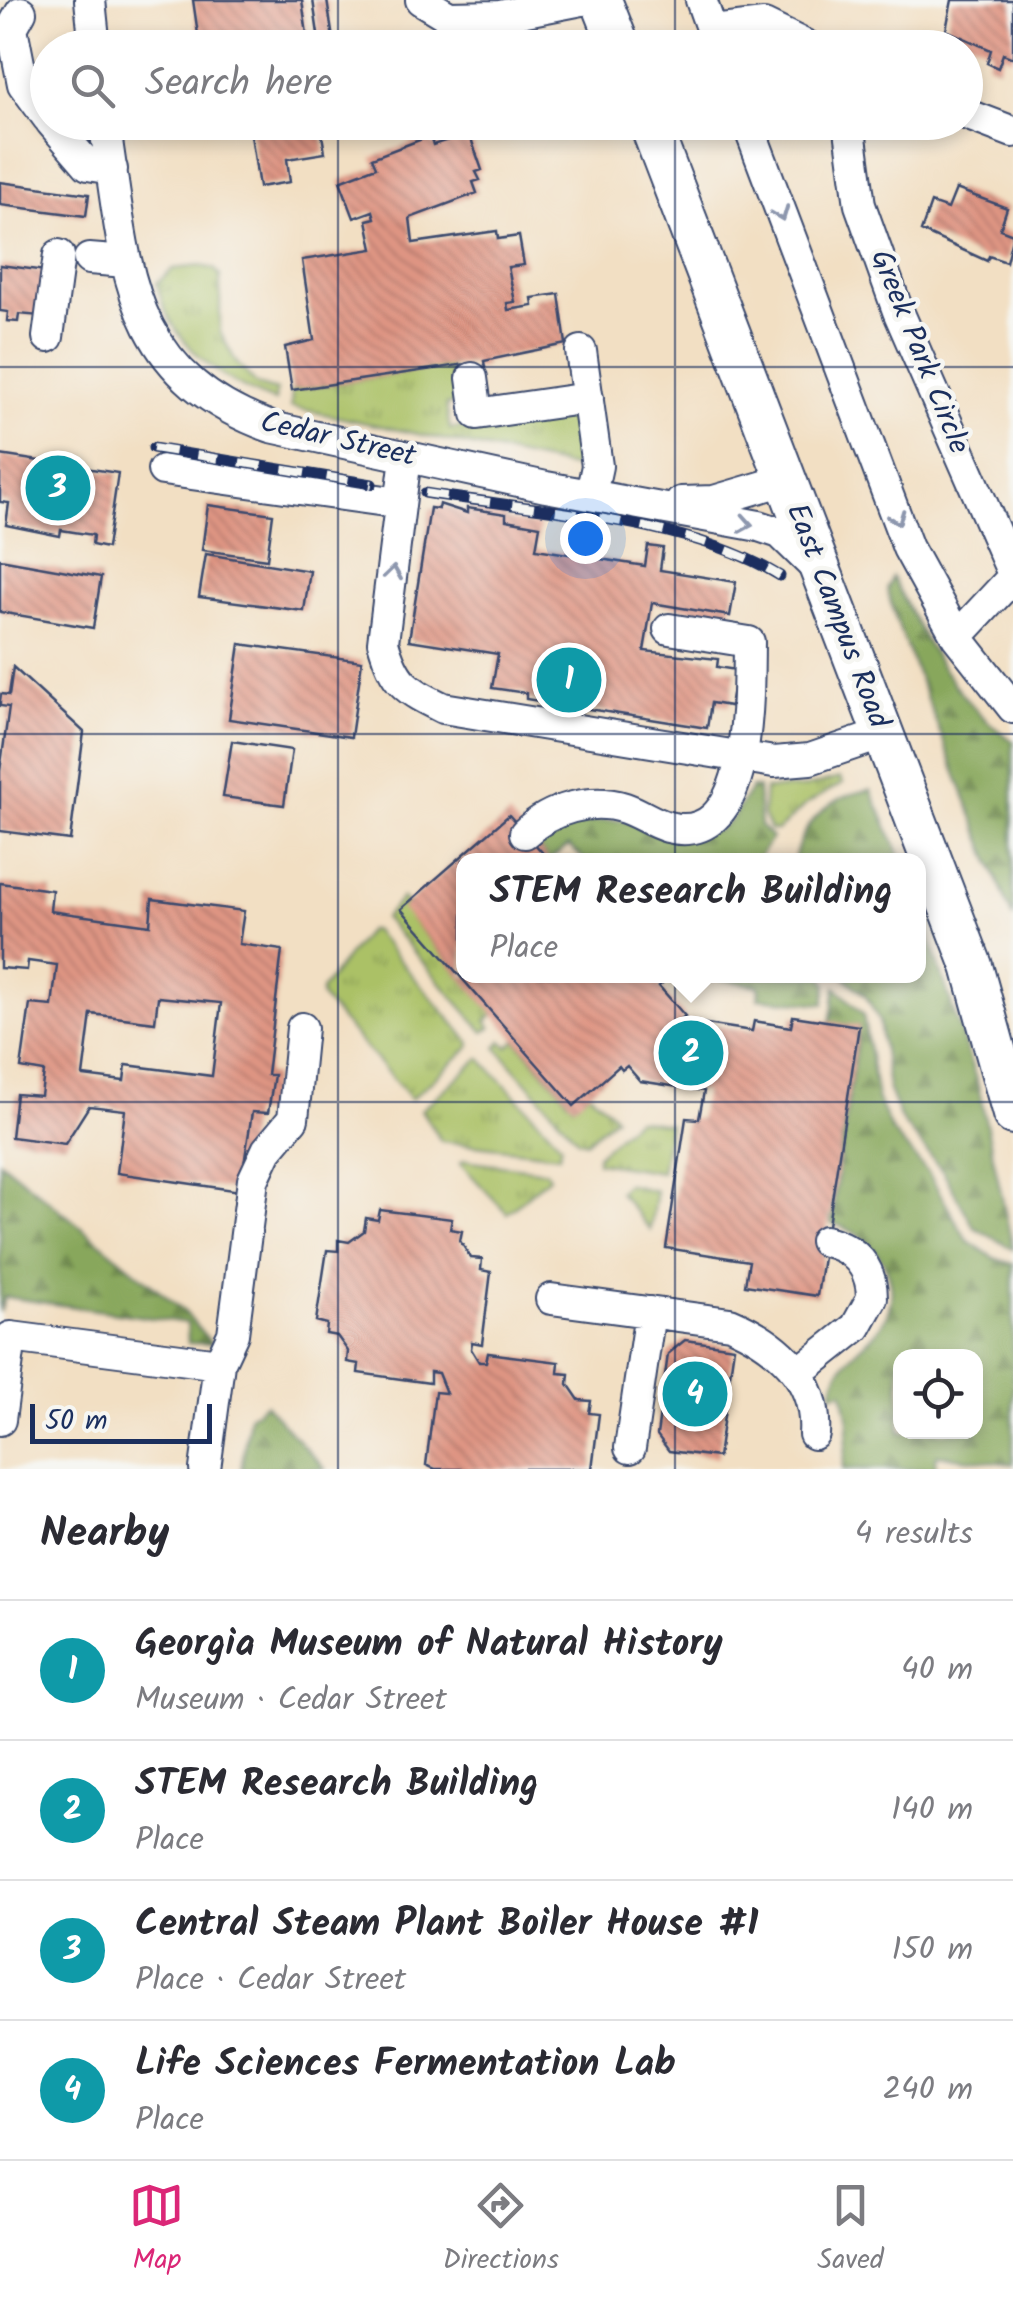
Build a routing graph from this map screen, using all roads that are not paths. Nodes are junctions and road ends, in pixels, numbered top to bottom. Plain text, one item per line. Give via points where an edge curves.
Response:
1 (90, 0) edge
2 (421, 0) edge
3 (582, 0) edge
4 (601, 0) edge
5 (700, 0) edge
6 (20, 6) edge
7 (93, 30) edge
8 (613, 30) edge
9 (712, 30) edge
10 (746, 30) edge
11 (774, 30) edge
12 (30, 49) edge
13 (983, 121) edge
14 (1013, 132) edge
15 (66, 140) edge
16 (107, 140) edge
17 (656, 140) edge
18 (754, 140) edge
19 (851, 140) edge
20 (112, 169) junction
21 (126, 262) junction
22 (48, 336) dead end
23 (581, 351) dead end
24 (472, 378) dead end
25 (588, 398) junction
26 (406, 456) junction
27 (162, 470) dead end
28 (785, 480) junction
29 (591, 494) junction
30 (400, 503) junction
31 (653, 504) junction
32 (1013, 575) edge
33 (822, 576) junction
34 (668, 629) dead end
35 (957, 637) junction
36 (1013, 708) edge
37 (883, 734) junction
38 (740, 757) junction
39 (525, 833) dead end
40 (302, 1028) dead end
41 (1013, 1114) edge
42 (825, 1241) dead end
43 (551, 1299) dead end
44 (650, 1312) junction
45 (6, 1336) edge
46 (219, 1364) junction
47 (798, 1373) junction
48 (0, 1420) edge
49 (814, 1434) dead end
50 (630, 1448) dead end
51 (205, 1469) edge

1 - 7 street
2 - 3 street via 449,17 500,16
4 - 8 main road
5 - 9 street
6 - 12 street
10 - 11 street
13 - 14 street
15 - 20 street via 88,165
16 - 20 street, Cedar Street
17 - 28 main road, East Campus Road
18 -> 35 street via 908,548
19 - 32 street, Greek Park Circle via 860,205 898,311
20 - 21 street, Cedar Street
21 - 22 street via 74,257
21 - 26 street, Cedar Street via 157,344 188,382 236,414 271,426
23 - 25 street
24 - 25 street via 477,414
25 - 29 street via 597,466
26 - 29 street, Cedar Street
26 - 30 street
27 - 30 street
28 - 31 street, Cedar Street via 714,501
28 - 33 main road, East Campus Road
29 - 31 street, Cedar Street
38 -> 30 street via 442,708 404,688 383,642
31 -> 33 street, Cedar Street via 780,532
32 - 35 street, Greek Park Circle
33 - 37 main road, East Campus Road
34 - 38 street via 749,642
35 - 36 street
37 - 38 street via 796,761
37 - 41 main road, East Campus Road via 972,966
38 - 39 street via 732,794 707,822 671,828 624,808 591,804 544,818
40 - 46 street via 293,1118 253,1180 233,1334
42 - 47 street via 847,1248 864,1264 872,1298 856,1327
43 - 44 street
44 - 47 street via 756,1334
44 - 50 street
45 - 46 street
45 - 48 street
46 - 51 street
47 - 49 street via 812,1406

